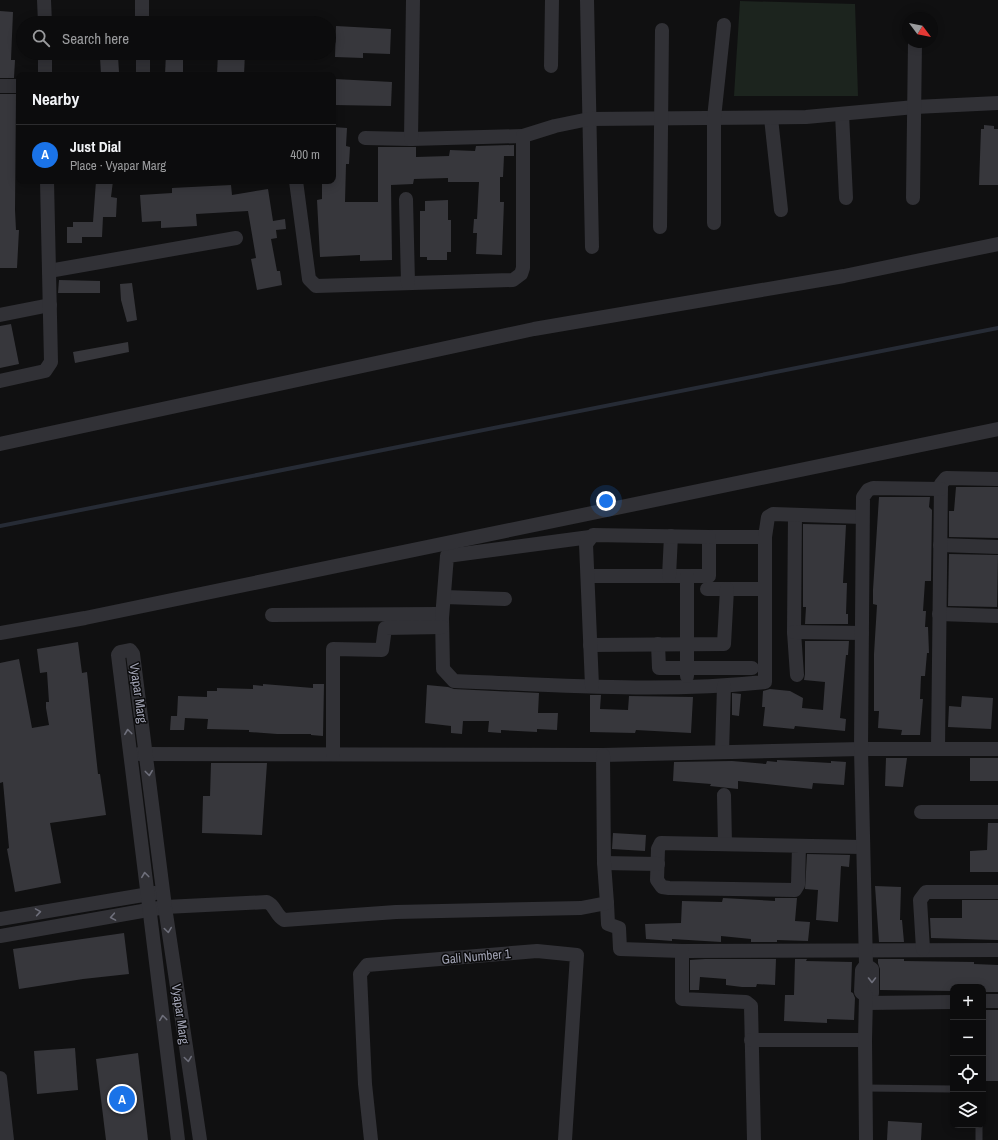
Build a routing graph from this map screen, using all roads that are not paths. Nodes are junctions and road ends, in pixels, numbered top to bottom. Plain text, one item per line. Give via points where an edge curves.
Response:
1 (44, 0) edge
2 (142, 0) edge
3 (413, 0) edge
4 (552, 0) edge
5 (587, 0) edge
6 (44, 16) edge
7 (142, 16) edge
8 (724, 25) dead end
9 (662, 30) dead end
10 (915, 48) edge
11 (45, 60) edge
12 (143, 60) edge
13 (551, 66) dead end
14 (45, 72) edge
15 (143, 72) edge
16 (0, 86) edge
17 (16, 86) edge
18 (998, 103) edge
19 (915, 107) junction
20 (842, 114) junction
21 (661, 118) junction
22 (714, 118) junction
23 (771, 118) junction
24 (589, 119) junction
25 (523, 136) junction
26 (364, 138) dead end
27 (411, 139) junction
28 (47, 184) edge
29 (296, 184) edge
30 (846, 198) dead end
31 (913, 198) dead end
32 (406, 199) dead end
33 (781, 210) dead end
34 (714, 223) dead end
35 (660, 227) dead end
36 (236, 238) dead end
37 (998, 244) edge
38 (592, 247) dead end
39 (49, 272) junction
40 (408, 283) junction
41 (50, 305) junction
42 (0, 315) edge
43 (0, 381) edge
44 (998, 430) edge
45 (0, 444) edge
46 (998, 479) edge
47 (941, 489) junction
48 (795, 515) junction
49 (862, 516) junction
50 (670, 536) junction
51 (590, 537) junction
52 (709, 537) junction
53 (765, 538) junction
54 (940, 545) junction
55 (998, 547) edge
56 (588, 576) junction
57 (669, 576) junction
58 (687, 576) junction
59 (765, 588) junction
60 (707, 589) dead end
61 (727, 589) junction
62 (444, 597) junction
63 (505, 599) dead end
64 (939, 614) junction
65 (272, 615) dead end
66 (998, 616) edge
67 (442, 622) junction
68 (794, 632) junction
69 (0, 633) edge
70 (862, 633) junction
71 (658, 644) junction
72 (687, 644) junction
73 (590, 645) junction
74 (687, 668) junction
75 (752, 668) dead end
76 (797, 675) dead end
77 (592, 686) junction
78 (724, 686) junction
79 (687, 688) junction
80 (861, 749) junction
81 (938, 749) junction
82 (998, 749) edge
83 (722, 752) junction
84 (130, 754) junction
85 (147, 754) junction
86 (333, 754) junction
87 (603, 755) junction
88 (724, 796) dead end
89 (921, 812) dead end
90 (998, 812) edge
91 (725, 844) junction
92 (799, 846) junction
93 (862, 846) junction
94 (604, 863) junction
95 (658, 864) junction
96 (163, 891) junction
97 (998, 892) edge
98 (148, 894) junction
99 (607, 903) junction
100 (165, 907) junction
101 (150, 911) junction
102 (0, 918) edge
103 (0, 936) edge
104 (866, 950) junction
105 (923, 950) junction
106 (998, 950) edge
107 (682, 951) junction
108 (866, 999) junction
109 (986, 1001) edge
110 (998, 1001) edge
111 (950, 1002) edge
112 (751, 1040) junction
113 (865, 1040) junction
114 (0, 1078) edge
115 (865, 1088) junction
116 (950, 1089) edge
117 (979, 1128) edge
118 (7, 1140) edge
119 (178, 1140) edge
120 (200, 1140) edge
121 (371, 1140) edge
122 (564, 1140) edge
123 (754, 1140) edge
124 (866, 1140) edge
125 (979, 1140) edge

1 - 6 street
2 - 7 street
3 - 27 street
4 - 13 street
5 - 24 street
8 - 22 street
9 - 21 street
10 - 19 street
11 - 14 street
12 - 15 street
16 - 17 street
18 - 19 street
19 - 20 street
19 - 31 street
20 - 23 street
20 - 30 street
21 - 22 street
21 - 24 street
21 - 35 street
22 - 23 street
22 - 34 street
23 - 33 street
24 - 25 street
24 - 38 street
25 - 27 street
25 - 40 street via 521,274 513,280
26 - 27 street
28 - 39 street
29 - 40 street via 309,279 312,284 316,286
32 - 40 street
36 - 39 street
37 - 45 street via 844,276 534,329
39 - 41 street
41 - 42 street
41 - 43 street via 50,366 44,371
44 - 69 street via 124,610
46 - 47 street via 946,478
47 - 49 street via 873,488 863,497
47 - 54 street
48 - 49 street
48 - 53 street via 770,515
48 - 68 street
49 - 70 street
50 - 51 street
50 - 52 street
50 - 57 street
51 - 56 street via 586,544
51 - 62 street via 447,556
52 - 53 street
52 - 58 street via 709,576
53 - 59 street
54 - 55 street
54 - 64 street
56 - 57 street
56 - 73 street
57 - 58 street
58 - 72 street
59 - 61 street
59 - 78 street via 765,682
60 - 61 street
61 - 72 street via 724,644
62 - 63 street
62 - 67 street
64 - 66 street
64 - 81 street
65 - 67 street via 436,614
67 - 77 street via 443,669 454,681
67 - 86 street via 385,628 382,650 333,649
68 - 70 street
68 - 76 street
70 - 80 street
71 - 72 street
71 - 73 street
71 - 74 street via 658,668
72 - 74 street
73 - 77 street
74 - 75 street
74 - 79 street
77 - 79 street
78 - 79 street
78 - 83 street
80 - 81 street
80 - 83 street
80 - 93 street
81 - 82 street
83 - 87 street
84 - 85 street
84 -> 85 street, Vyapar Marg via 118,655 130,650 133,654
98 -> 84 street, Vyapar Marg
85 - 86 street
85 -> 96 street, Vyapar Marg
86 - 87 street
87 - 94 street
88 - 91 street
89 - 90 street
91 - 92 street
91 - 95 street via 661,843 658,849
92 - 93 street
92 - 95 street via 798,885 795,890 662,887 657,880
93 - 104 street
94 - 95 street
94 - 99 street
96 - 98 street
96 - 100 street, Vyapar Marg
97 - 105 street via 926,892 920,900
98 - 101 street, Vyapar Marg
102 -> 98 street
99 - 100 street via 580,908 396,912 284,920 267,902
99 - 107 street via 608,924 619,928 620,949
100 - 101 street
100 -> 120 street, Vyapar Marg
101 -> 103 street
119 -> 101 street, Vyapar Marg
104 - 105 street
104 - 107 street
104 - 108 street via 866,966 872,969 872,992
105 - 106 street
107 - 112 street via 682,999 748,1003 751,1006
108 - 111 street
108 - 113 street
109 - 110 street
112 - 113 street
112 - 123 street
113 - 115 street
114 - 118 street
115 - 116 lane
115 - 124 street
117 - 125 lane
121 - 122 street, Gali Number 1 via 360,974 363,968 367,965 537,951 577,955

